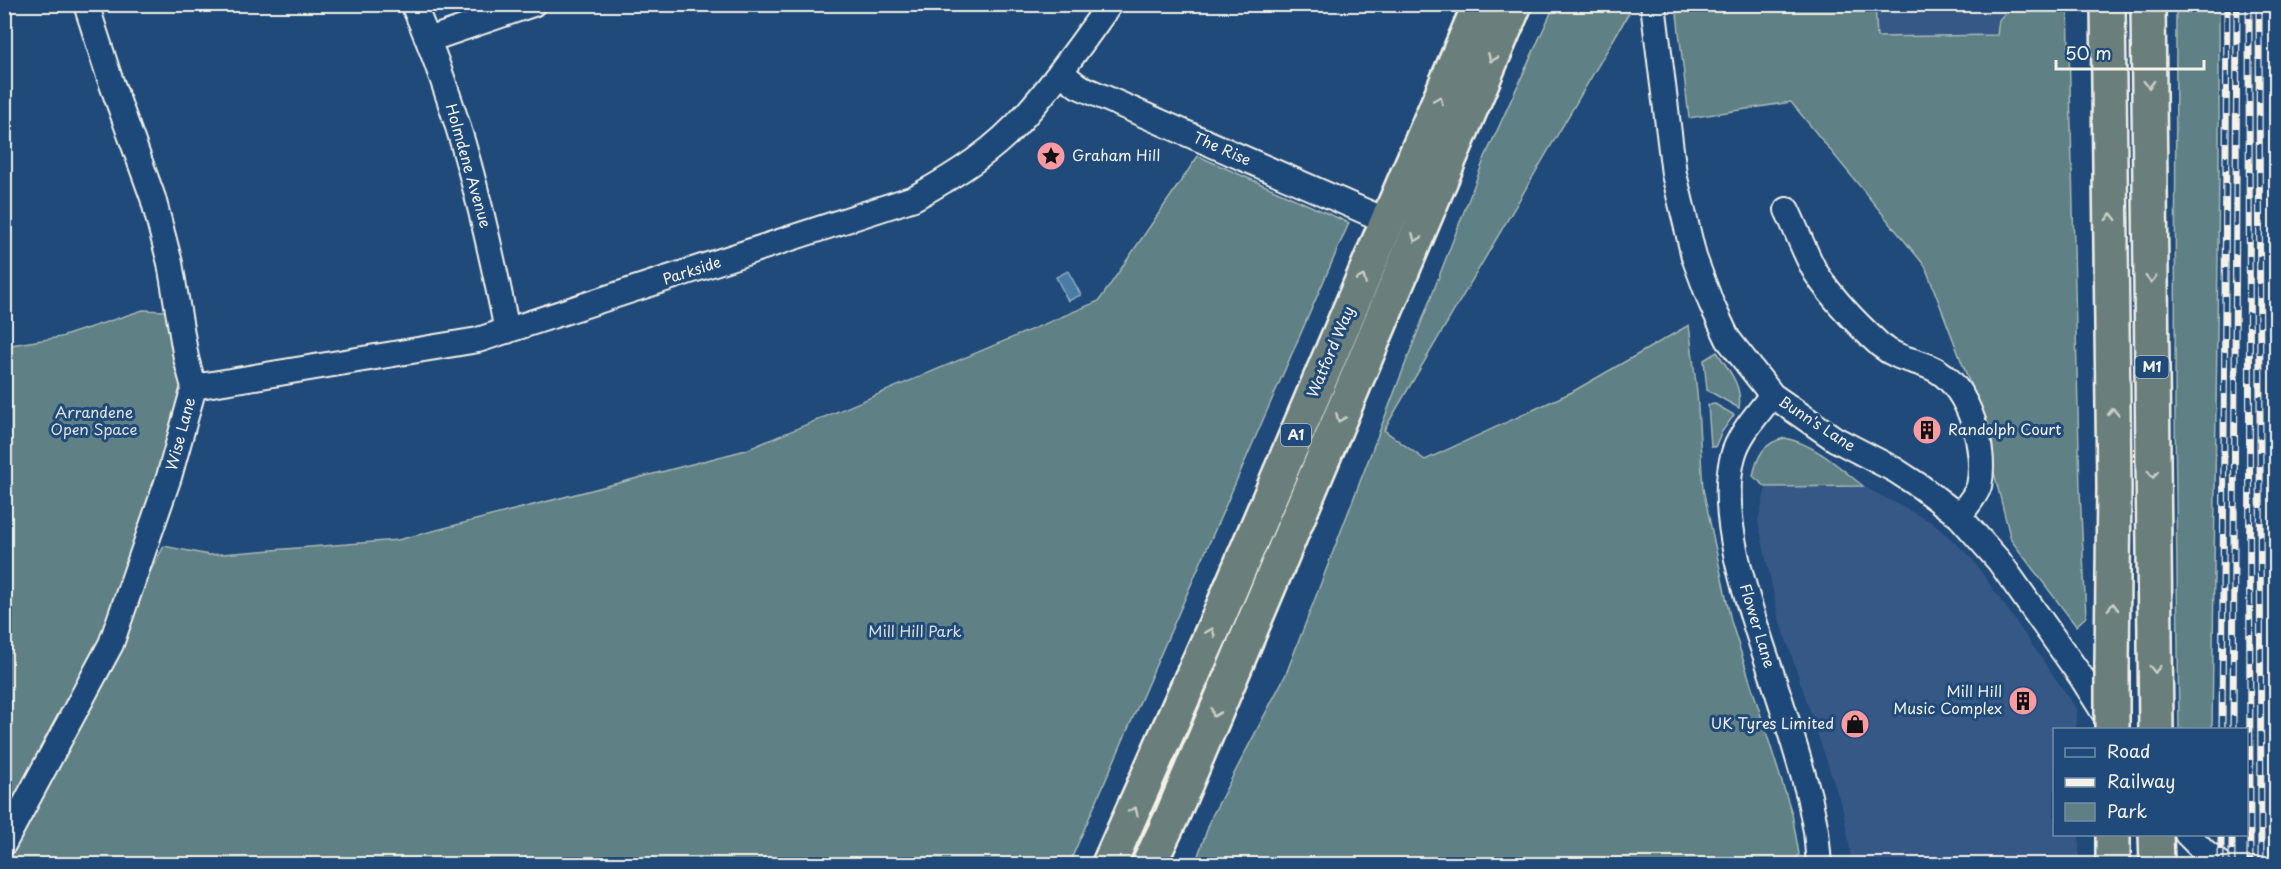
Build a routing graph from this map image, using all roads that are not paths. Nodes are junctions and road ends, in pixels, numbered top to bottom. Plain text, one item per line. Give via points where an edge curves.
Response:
1 (86, 4) edge
2 (413, 4) edge
3 (533, 4) edge
4 (1110, 4) edge
5 (1480, 4) edge
6 (1515, 4) edge
7 (1653, 4) edge
8 (2108, 4) edge
9 (2148, 4) edge
10 (428, 40) junction
11 (1060, 72) junction
12 (1787, 210) dead end
13 (1387, 221) junction
14 (507, 331) junction
15 (194, 387) junction
16 (1772, 395) junction
17 (1959, 516) junction
18 (2113, 728) edge
19 (2114, 728) edge
20 (2156, 728) edge
21 (2113, 836) edge
22 (2156, 836) edge
23 (2189, 836) edge
24 (4, 843) edge
25 (1109, 864) edge
26 (1149, 864) edge
27 (1819, 864) edge
28 (2113, 864) edge
29 (2157, 864) edge
30 (2221, 864) edge

1 - 15 street, Wise Lane via 153,198
2 - 10 street, Holmdene Avenue
3 - 10 street
4 - 11 street, Parkside
13 -> 5 highway, Watford Way / A1
6 -> 26 highway, A1
7 - 16 street, Bunn's Lane via 1674,174 1695,257 1728,339
19 -> 8 highway, bridge
9 -> 20 highway, M1
10 - 14 street, Holmdene Avenue via 469,161
11 - 13 street, The Rise via 1078,86
11 - 14 street, Parkside via 1027,114 989,150 914,198
12 - 17 street via 1816,272 1845,310 1896,357 1938,371 1957,389 1977,430 1981,456 1978,488
25 -> 13 highway, Watford Way / A1
14 - 15 street, Parkside via 478,340
15 - 24 street, Wise Lane via 169,477 111,644
16 - 17 street, Bunn's Lane via 1835,439 1895,470
16 - 27 street, Flower Lane via 1733,454 1729,478 1731,522 1740,571 1809,796
17 - 18 street, Bunn's Lane via 1999,561
21 - 28 highway
22 - 29 highway
23 - 30 street

